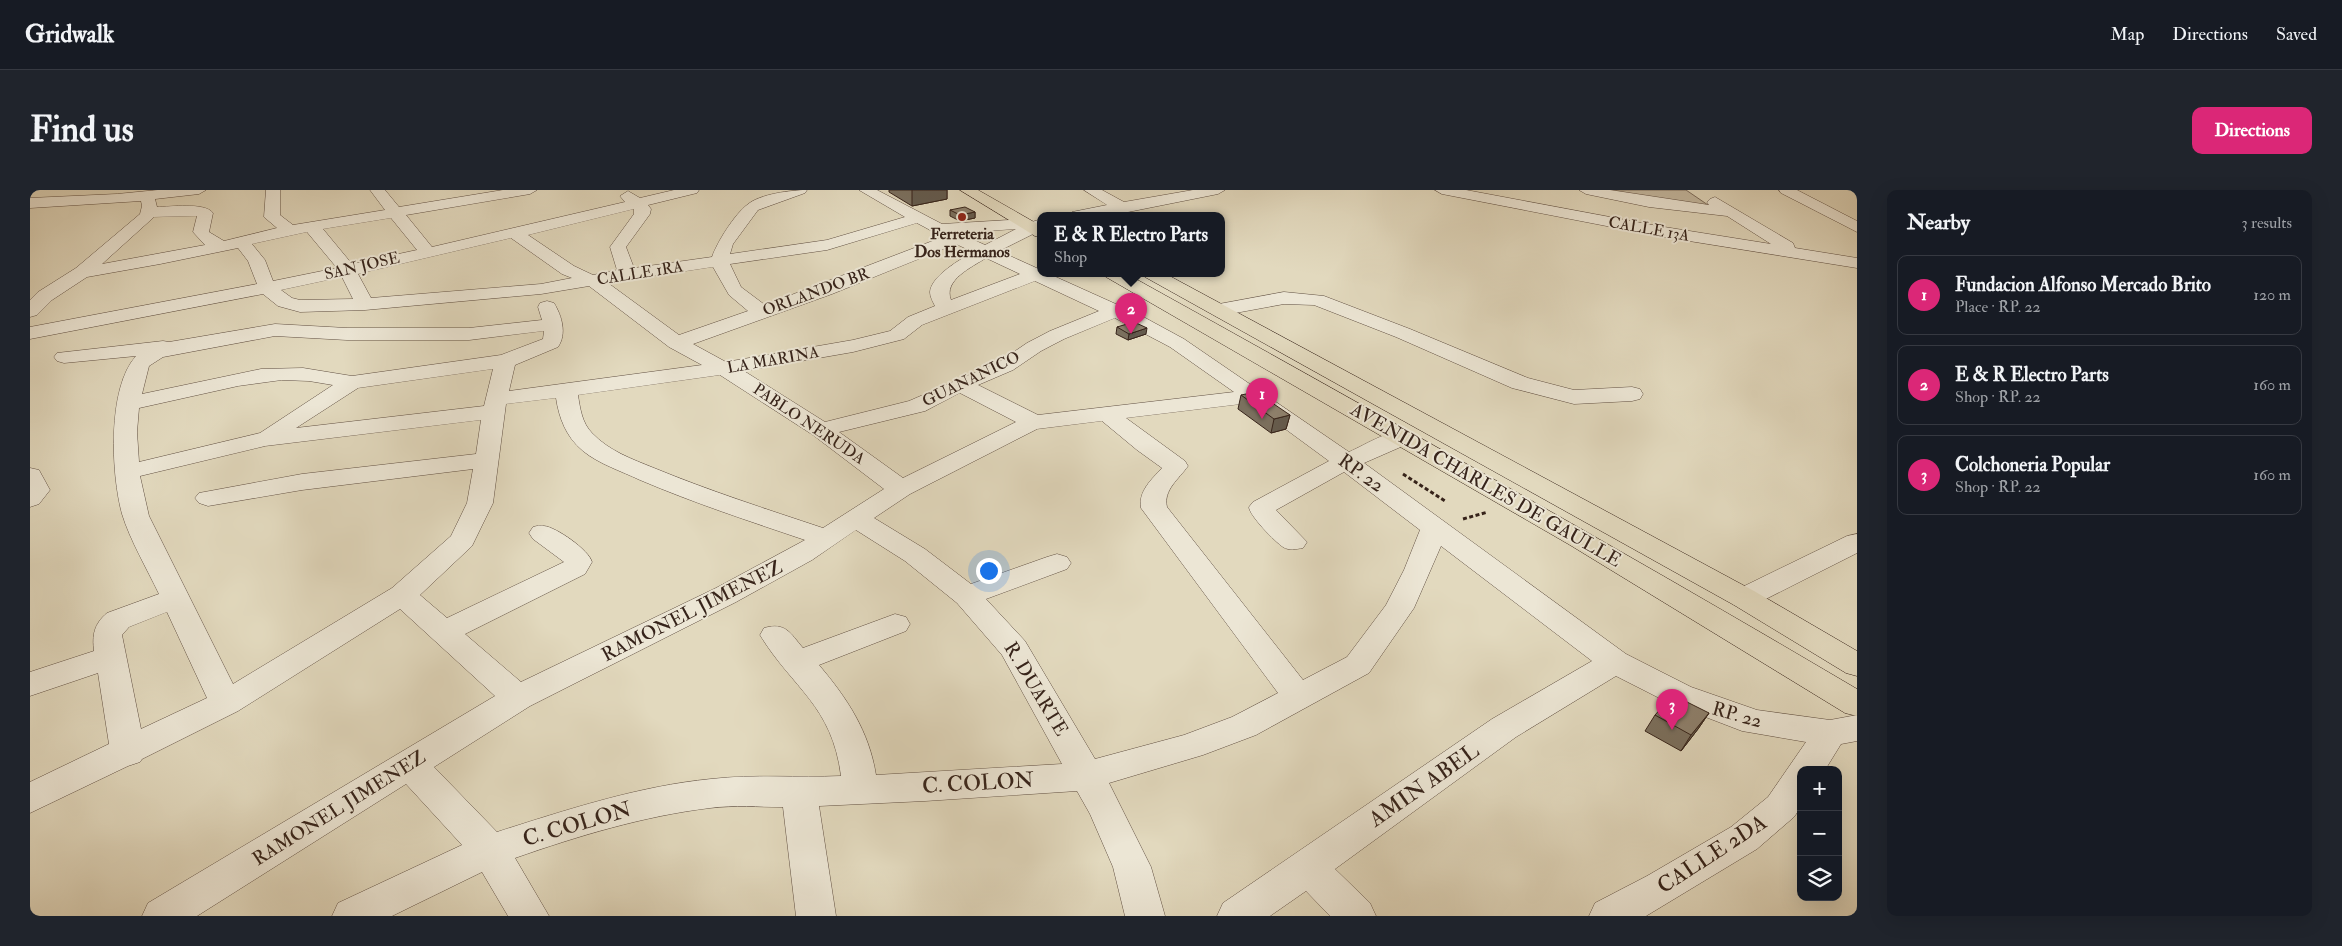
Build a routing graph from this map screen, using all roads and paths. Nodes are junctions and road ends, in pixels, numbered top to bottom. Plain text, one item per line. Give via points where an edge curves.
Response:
1 (199, 190) edge
2 (273, 190) edge
3 (377, 190) edge
4 (530, 190) edge
5 (617, 190) edge
6 (692, 190) edge
7 (800, 190) edge
8 (866, 190) edge
9 (967, 190) edge
10 (1091, 190) edge
11 (1442, 190) edge
12 (1490, 190) edge
13 (1586, 190) edge
14 (1786, 190) edge
15 (183, 191) edge
16 (1206, 191) edge
17 (119, 195) edge
18 (1706, 196) dead end
19 (30, 203) edge
20 (637, 203) junction
21 (148, 205) junction
22 (1123, 208) junction
23 (1530, 208) junction
24 (395, 211) junction
25 (1097, 212) edge
26 (1731, 212) junction
27 (1037, 222) edge
28 (1037, 222) edge
29 (1037, 223) edge
30 (311, 226) junction
31 (1857, 227) edge
32 (937, 228) junction
33 (290, 230) junction
34 (514, 232) junction
35 (233, 244) junction
36 (986, 251) junction
37 (427, 252) junction
38 (1797, 253) junction
39 (718, 260) junction
40 (1857, 263) edge
41 (347, 270) junction
42 (82, 272) junction
43 (627, 274) junction
44 (1036, 274) joint
45 (1042, 277) edge
46 (1119, 277) edge
47 (1158, 277) edge
48 (589, 281) junction
49 (267, 288) junction
50 (541, 290) junction
51 (364, 301) junction
52 (946, 309) junction
53 (1219, 310) junction
54 (30, 311) edge
55 (1115, 311) junction
56 (763, 312) junction
57 (553, 324) junction
58 (30, 334) edge
59 (676, 343) junction
60 (175, 347) junction
61 (64, 357) dead end
62 (505, 361) junction
63 (721, 369) junction
64 (352, 382) junction
65 (960, 385) junction
66 (566, 390) junction
67 (1632, 394) dead end
68 (1254, 396) junction
69 (127, 404) junction
70 (495, 406) junction
71 (1106, 413) junction
72 (1034, 422) junction
73 (821, 430) junction
74 (1404, 437) junction
75 (264, 439) junction
76 (487, 460) junction
77 (1347, 463) junction
78 (128, 472) junction
79 (30, 475) edge
80 (901, 490) junction
81 (208, 498) dead end
82 (30, 499) edge
83 (1517, 503) junction
84 (855, 518) junction
85 (1435, 527) junction
86 (542, 533) dead end
87 (825, 538) junction
88 (1293, 542) dead end
89 (1857, 542) edge
90 (1057, 563) dead end
91 (402, 595) junction
92 (968, 596) junction
93 (176, 598) junction
94 (1744, 598) junction
95 (895, 624) dead end
96 (444, 632) junction
97 (776, 635) dead end
98 (111, 657) junction
99 (797, 662) junction
100 (1616, 662) junction
101 (1857, 665) edge
102 (30, 684) edge
103 (518, 698) junction
104 (1299, 698) junction
105 (226, 703) junction
106 (1857, 704) edge
107 (1844, 731) edge
108 (128, 753) junction
109 (410, 765) junction
110 (1810, 766) edge
111 (1085, 776) junction
112 (1797, 783) edge
113 (861, 789) junction
114 (799, 792) junction
115 (30, 798) edge
116 (490, 850) junction
117 (1309, 868) junction
118 (181, 911) edge
119 (352, 916) edge
120 (529, 916) edge
121 (816, 916) edge
122 (1145, 916) edge
123 (1237, 916) edge
124 (1356, 916) edge
125 (1609, 916) edge

1 - 15 street
2 - 33 street via 272,218
3 - 24 street
4 - 24 street
5 - 20 street
6 - 20 street, SAN JOSE
7 - 39 street via 753,207 725,244
8 - 32 street, RP. 22
9 - 28 main road
10 - 22 street
11 - 23 street, CALLE 13A
12 - 23 street
13 - 26 street via 1648,202
14 - 31 street
15 - 21 street
16 - 22 street
17 - 19 street
17 - 21 street
18 - 26 street
20 - 34 street, SAN JOSE
20 - 43 street via 643,209 642,214 618,247
21 - 35 street via 206,212 202,235 208,240
21 - 42 street
22 - 25 street
23 - 38 street, CALLE 13A
24 - 30 street
24 - 37 street
26 - 38 street
27 - 32 street
29 - 36 street
30 - 33 street
30 - 41 street
32 - 36 street, RP. 22
32 - 39 street, CALLE 1RA
32 - 56 street, ORLANDO BR via 826,290
33 - 35 street
34 - 37 street, SAN JOSE
34 - 48 street, PABLO NERUDA
35 - 42 street via 118,268
35 - 49 street via 256,260
36 - 44 street, RP. 22
36 - 52 street via 960,267 940,287
37 - 41 street, SAN JOSE
38 - 40 street, CALLE 13A
39 - 43 street, CALLE 1RA
39 - 56 street via 738,297
41 - 49 street, SAN JOSE
41 - 51 street
42 - 54 street via 45,296
43 - 48 street, CALLE 1RA
44 - 52 street, LA MARINA
45 - 55 street, RP. 22
46 - 74 main road, AVENIDA CHARLES DE GAULLE
47 - 53 main road, AVENIDA CHARLES DE GAULLE
48 - 50 street, CALLE 1RA
48 - 59 street, PABLO NERUDA via 597,283
49 - 51 street, CALLE 1RA via 285,302 300,306
49 - 58 street, SAN JOSE
50 - 51 street, CALLE 1RA
50 - 57 street
52 - 63 street, LA MARINA via 915,321 905,331 886,339
53 - 67 street via 1284,298 1317,300 1520,384 1574,397
53 - 94 main road, AVENIDA CHARLES DE GAULLE
55 - 65 street, GUANANICO via 1057,335 1009,365
55 - 68 street, RP. 22 via 1169,339
56 - 59 street, ORLANDO BR
57 - 60 street via 468,334 275,330
57 - 62 street via 551,343
59 - 63 street, PABLO NERUDA
60 - 61 street
60 - 69 street via 158,352 140,364
62 - 64 street
62 - 70 street
63 - 66 street, LA MARINA
63 - 73 street, PABLO NERUDA
64 - 69 street via 303,374 278,374
64 - 75 street
65 - 72 street
65 - 73 street, GUANANICO via 917,406
66 - 70 street, LA MARINA
66 - 87 street via 568,408 578,432 609,458 672,484
68 - 71 street, RAMONEL JIMENEZ
68 - 77 street, RP. 22
69 - 78 street
70 - 75 street, LA MARINA
70 - 76 street
71 - 72 street, RAMONEL JIMENEZ
71 - 104 street via 1176,466 1153,496 1154,508
72 - 80 street, RAMONEL JIMENEZ
73 - 80 street, PABLO NERUDA
74 - 77 street
74 - 83 main road, AVENIDA CHARLES DE GAULLE
75 - 78 street
76 - 81 street via 302,482
76 - 91 street via 480,503 462,540
77 - 85 street, RP. 22
77 - 88 street via 1261,508
78 - 93 street via 136,516
79 - 82 street via 37,490
80 - 84 street, RAMONEL JIMENEZ
83 - 85 path
83 - 106 main road, AVENIDA CHARLES DE GAULLE
84 - 87 street, RAMONEL JIMENEZ
84 - 92 street, R. DUARTE via 915,555
85 - 100 street, RP. 22
85 - 104 street, C. COLON via 1399,608 1364,659
86 - 96 street via 577,558 575,568
87 - 103 street, RAMONEL JIMENEZ via 726,595
89 - 94 street
90 - 92 street
91 - 96 street
91 - 105 street
92 - 111 street, R. DUARTE via 1014,649
93 - 98 street via 112,625 107,634
93 - 105 street
94 - 101 main road, AVENIDA CHARLES DE GAULLE
95 - 99 street
96 - 103 street
97 - 99 street
98 - 102 street
98 - 108 street
99 - 113 street via 844,724 852,744
100 - 107 street, RP. 22 via 1714,710 1754,722
100 - 117 street, AMIN ABEL via 1506,727
103 - 109 street, RAMONEL JIMENEZ
104 - 111 street, C. COLON via 1244,726 1191,746
105 - 108 street
107 - 110 street
108 - 115 street
109 - 116 street
109 - 118 street, RAMONEL JIMENEZ
111 - 113 street, C. COLON
111 - 122 street, R. DUARTE via 1124,848
112 - 125 street, CALLE 2DA via 1781,807 1744,838
113 - 114 street, C. COLON
114 - 116 street, C. COLON via 704,794 613,813
114 - 121 street
116 - 119 street, C. COLON
116 - 120 street
117 - 123 street, AMIN ABEL
117 - 124 street

